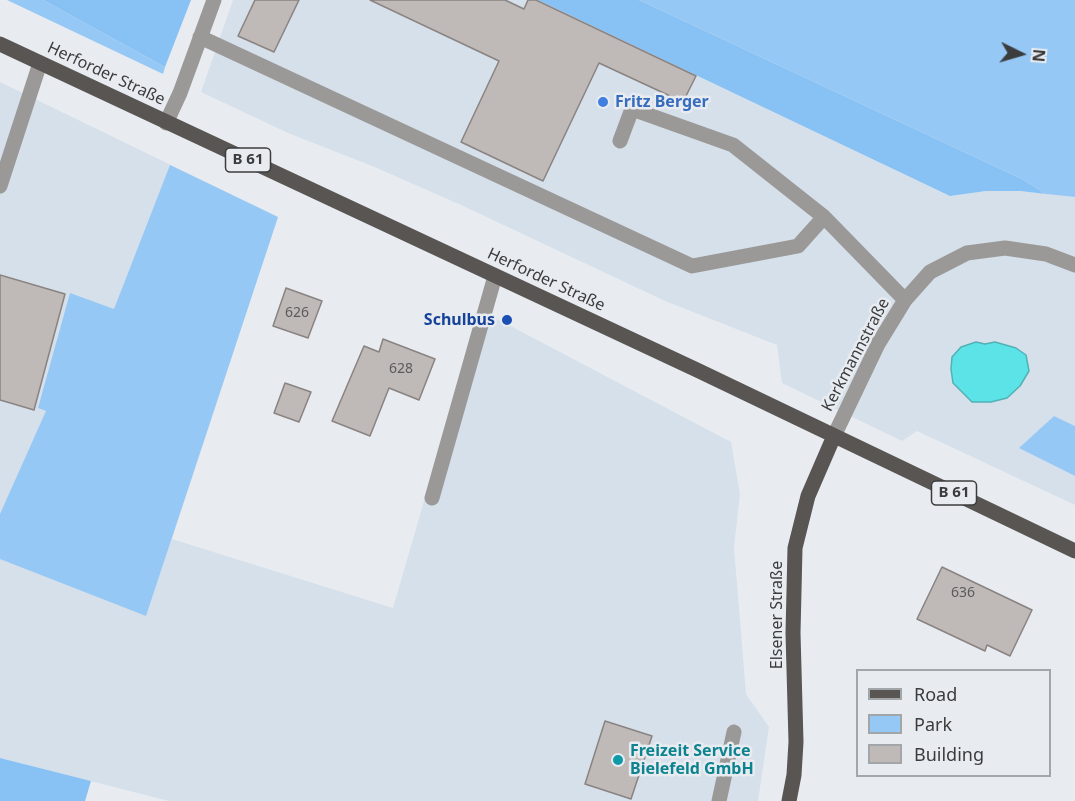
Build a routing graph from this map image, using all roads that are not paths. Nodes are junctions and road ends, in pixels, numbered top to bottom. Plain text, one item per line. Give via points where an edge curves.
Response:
1 (214, 0) edge
2 (200, 37) junction
3 (0, 44) edge
4 (40, 63) junction
5 (166, 123) junction
6 (620, 141) dead end
7 (0, 186) edge
8 (824, 217) junction
9 (1075, 265) edge
10 (495, 276) junction
11 (905, 300) junction
12 (834, 436) junction
13 (432, 498) dead end
14 (1075, 551) edge
15 (734, 732) dead end
16 (719, 801) edge
17 (789, 801) edge

1 - 2 street
2 - 5 street
2 - 8 street via 692,266 798,246
3 - 4 main road, Herforder Straße / B 61
4 - 5 main road, Herforder Straße / B 61
4 - 7 street
5 - 10 main road, Herforder Straße / B 61
6 - 8 street via 632,109 733,145
8 - 11 street
9 - 11 street, Kerkmannstraße via 1046,254 1005,248 967,253 930,272
10 - 12 main road, Herforder Straße / B 61
10 - 13 street
11 - 12 street, Kerkmannstraße via 878,345
12 - 14 main road, Herforder Straße / B 61
12 - 17 main road, Elsener Straße via 808,496 795,548 796,742
15 - 16 street

